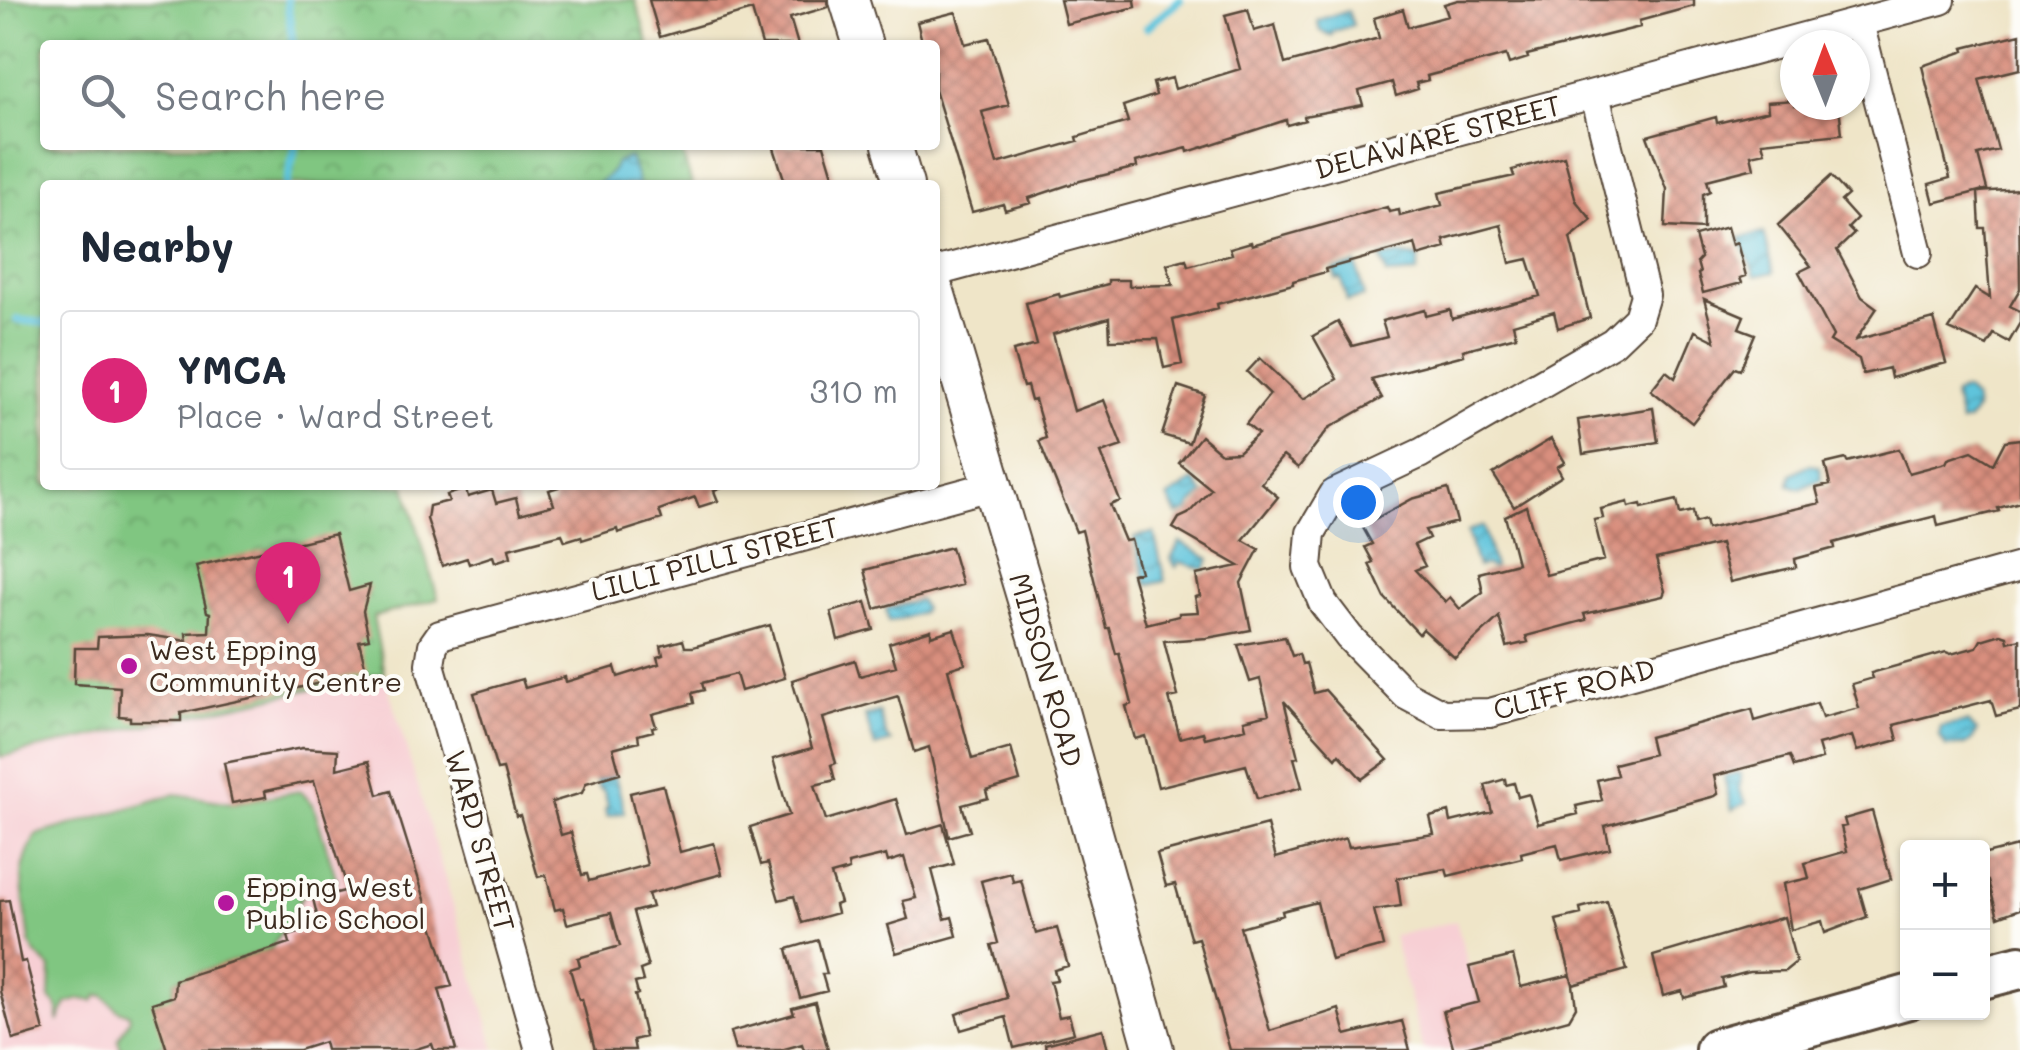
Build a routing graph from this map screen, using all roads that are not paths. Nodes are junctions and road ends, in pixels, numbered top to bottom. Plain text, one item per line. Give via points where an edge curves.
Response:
1 (850, 0) edge
2 (1940, 0) edge
3 (1859, 24) junction
4 (862, 40) edge
5 (1595, 95) junction
6 (894, 150) edge
7 (902, 180) edge
8 (1918, 253) dead end
9 (940, 271) edge
10 (940, 309) edge
11 (991, 486) junction
12 (2020, 567) edge
13 (440, 634) joint
14 (2020, 967) edge
15 (1990, 975) edge
16 (1900, 1000) edge
17 (540, 1050) edge
18 (1154, 1050) edge
19 (1718, 1050) edge

1 - 4 street
2 - 3 street, DELAWARE STREET
3 - 5 street, DELAWARE STREET
3 - 8 street
5 - 9 street, DELAWARE STREET
5 - 12 street, CLIFF ROAD via 1646,295 1638,318 1613,342 1421,454 1334,494 1311,533 1308,566 1323,603 1349,637 1406,695 1442,714 1490,713
6 - 7 street
10 - 11 street, MIDSON ROAD
11 - 13 street, LILLI PILLI STREET
11 - 18 street, MIDSON ROAD
13 - 17 street, WARD STREET via 430,664
14 - 15 main road
16 - 19 main road

